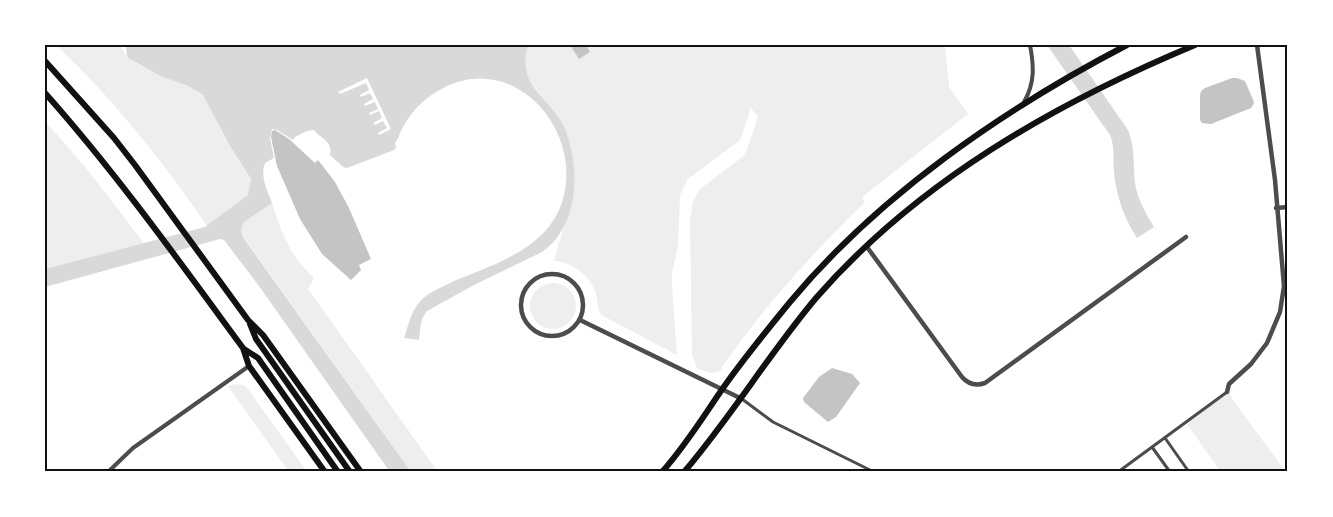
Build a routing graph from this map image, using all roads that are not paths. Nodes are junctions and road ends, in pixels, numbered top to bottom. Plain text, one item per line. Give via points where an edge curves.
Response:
1 (1030, 45) edge
2 (1127, 45) edge
3 (1195, 45) edge
4 (1257, 45) edge
5 (45, 61) edge
6 (45, 93) edge
7 (1023, 104) junction
8 (1288, 207) edge
9 (1276, 208) junction
10 (1186, 237) dead end
11 (867, 247) junction
12 (248, 320) junction
13 (580, 320) junction
14 (243, 348) junction
15 (249, 366) junction
16 (722, 389) junction
17 (1227, 392) joint
18 (740, 398) junction
19 (1164, 438) junction
20 (1152, 447) junction
21 (108, 472) edge
22 (325, 472) edge
23 (338, 472) edge
24 (350, 472) edge
25 (361, 472) edge
26 (662, 472) edge
27 (684, 472) edge
28 (874, 472) edge
29 (1118, 472) edge
30 (1170, 472) edge
31 (1189, 472) edge

1 - 7 street via 1033,76
2 - 7 main road
3 - 11 main road via 1104,85 1013,134 926,196
4 - 9 street
5 - 12 main road via 114,138
6 - 14 main road via 104,161
7 - 16 main road via 933,168 856,232 791,302
8 - 9 street
9 - 17 street via 1284,277 1280,312 1262,351 1229,384
10 - 11 street via 977,385 962,377
11 - 18 main road via 817,298
12 - 24 main road via 256,339
12 - 25 main road via 263,335
13 - 13 street via 581,294 570,279 544,274 525,288 520,303 523,318 539,334 562,335
13 - 16 street
14 - 15 main road
14 - 23 main road via 258,358
15 - 21 street via 133,448
15 - 22 main road
16 - 18 street
16 - 26 main road
17 - 19 street
18 - 27 main road
18 - 28 street via 773,422
19 - 20 street
19 - 31 street
20 - 29 street
20 - 30 street

